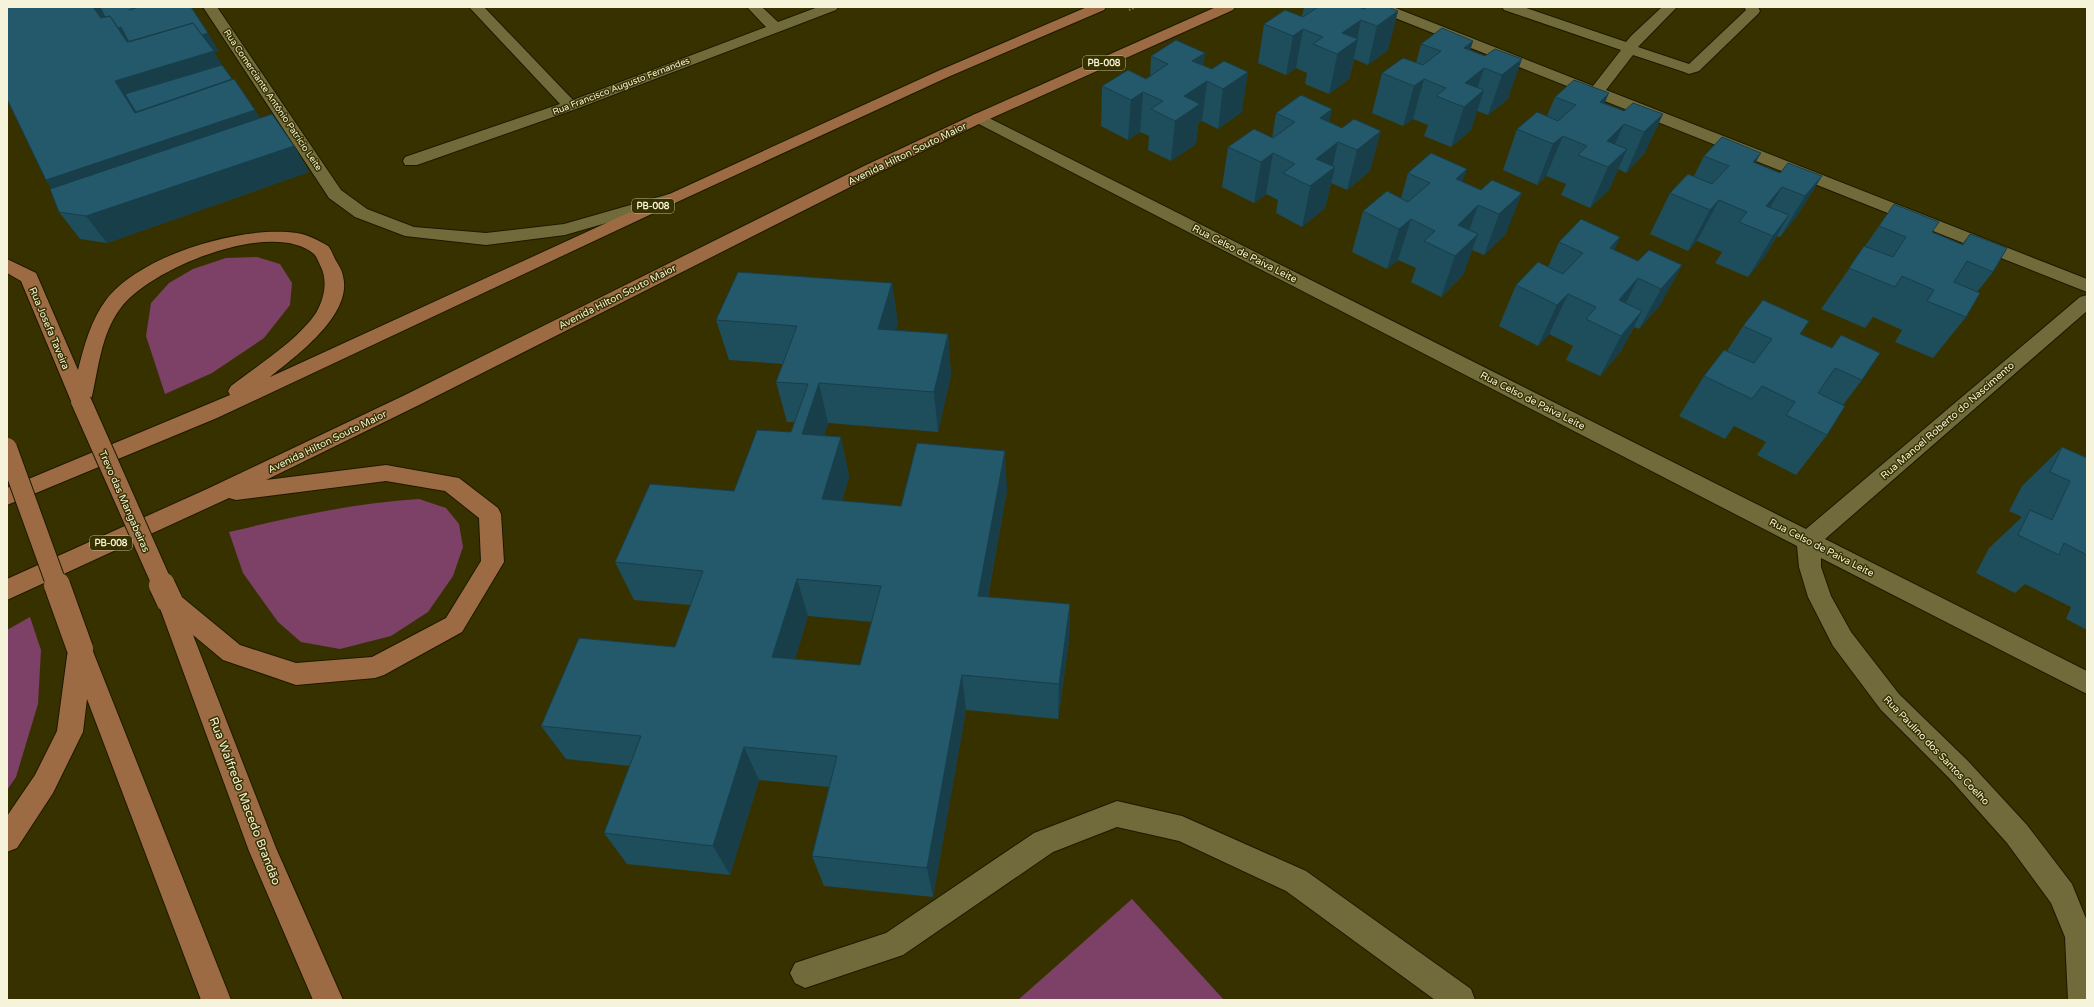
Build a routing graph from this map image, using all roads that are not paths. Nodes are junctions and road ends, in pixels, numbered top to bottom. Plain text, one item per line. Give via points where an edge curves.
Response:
1 (210, 7) edge
2 (476, 7) edge
3 (754, 7) edge
4 (831, 7) edge
5 (1099, 7) edge
6 (1228, 7) edge
7 (1380, 7) edge
8 (1509, 7) edge
9 (1670, 7) edge
10 (1752, 7) edge
11 (775, 27) junction
12 (1629, 49) junction
13 (1596, 92) junction
14 (570, 106) junction
15 (979, 118) junction
16 (411, 161) dead end
17 (669, 199) junction
18 (7, 265) edge
19 (2087, 286) edge
20 (2087, 301) edge
21 (81, 401) junction
22 (210, 413) junction
23 (7, 448) edge
24 (216, 495) junction
25 (7, 497) edge
26 (1808, 540) junction
27 (7, 590) edge
28 (169, 600) junction
29 (80, 649) junction
30 (2087, 683) edge
31 (7, 838) edge
32 (805, 973) dead end
33 (216, 1000) edge
34 (328, 1000) edge
35 (1460, 1000) edge
36 (2083, 1000) edge

1 - 17 street, Rua Comerciante Antônio Patrício Leite via 335,194 361,213 411,232 486,239 565,229
2 - 14 street
3 - 11 street
4 - 11 street, Rua Francisco Augusto Fernandes
5 - 17 main road, PB-008 via 943,74
6 - 15 main road, Avenida Hilton Souto Maior / PB-008
7 - 13 street
8 - 12 street
9 - 12 street
10 - 12 street via 1753,11 1694,68 1689,69
11 - 14 street, Rua Francisco Augusto Fernandes
12 - 13 street
13 - 19 street
14 - 16 street, Rua Francisco Augusto Fernandes
15 - 24 main road, Avenida Hilton Souto Maior / PB-008
15 - 26 street, Rua Celso de Paiva Leite
17 - 22 main road, PB-008
18 - 21 main road, Rua Josefa Taveira via 29,277
20 - 26 street, Rua Manoel Roberto do Nascimento
21 - 22 main road via 100,326 113,303 152,271 188,254 253,236 277,236 314,246 324,254 333,268 336,286 331,301 315,326
21 - 28 main road, Trevo das Mangabeiras, bridge
22 - 25 main road, PB-008
23 - 29 main road, bridge
24 - 27 main road, Avenida Hilton Souto Maior / PB-008
24 - 28 main road via 386,473 451,484 490,514 493,562 454,625 375,667 296,674 232,653
26 - 30 street, Rua Celso de Paiva Leite
26 - 36 street, Rua Paulino dos Santos Coelho via 1810,567 1820,597 1842,638 1890,702 1958,770 2016,834 2062,894 2079,938
28 - 34 main road, Rua Walfredo Macedo Brandão via 263,851
29 - 31 main road via 70,732 44,784
29 - 33 main road
32 - 35 street via 893,944 1044,842 1118,814 1182,829 1296,881

